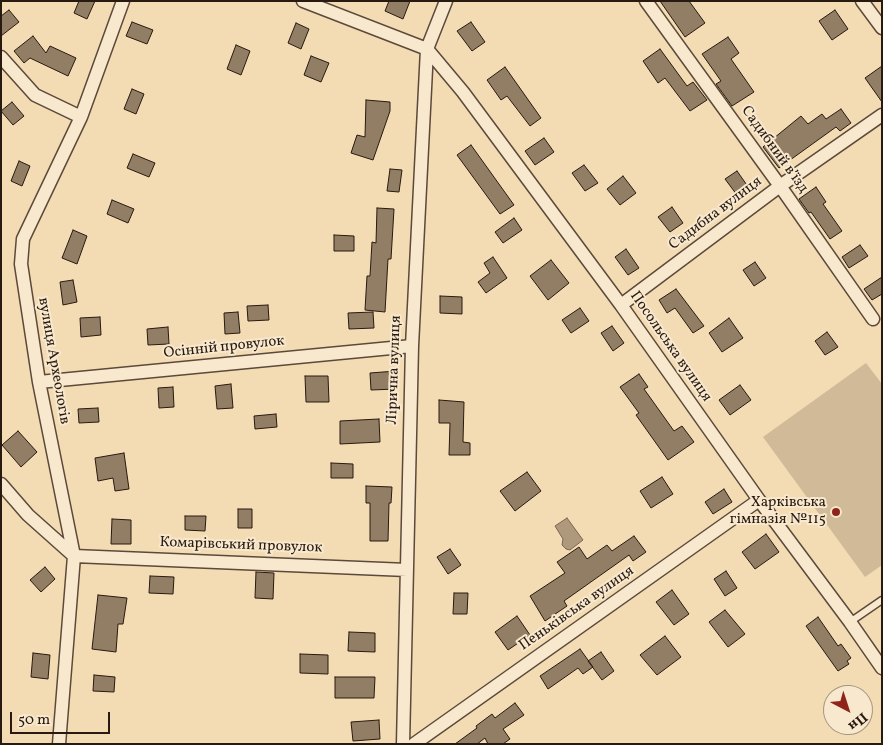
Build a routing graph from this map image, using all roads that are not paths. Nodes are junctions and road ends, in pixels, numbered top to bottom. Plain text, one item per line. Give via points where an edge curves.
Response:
1 (123, 1) edge
2 (303, 1) edge
3 (446, 1) edge
4 (646, 1) edge
5 (862, 1) edge
6 (882, 28) edge
7 (427, 49) junction
8 (1, 56) edge
9 (882, 116) edge
10 (80, 117) junction
11 (780, 186) junction
12 (621, 305) junction
13 (872, 319) dead end
14 (412, 346) junction
15 (39, 382) junction
16 (1, 484) edge
17 (759, 500) junction
18 (74, 556) junction
19 (407, 570) junction
20 (882, 600) edge
21 (850, 622) junction
22 (882, 668) edge
23 (59, 744) edge
24 (404, 744) edge
25 (414, 744) edge

1 - 10 street, вулиця Археологів
2 - 7 street
3 - 7 street, Лірична вулиця
4 - 11 street, Садибний в’їзд
5 - 6 street
7 - 12 street, Посольська вулиця via 463,92
7 - 14 street, Лірична вулиця
8 - 10 street via 35,95
9 - 11 street, Садибна вулиця
10 - 15 street, вулиця Археологів via 23,239 21,264
11 - 12 street, Садибна вулиця
11 - 13 street, Садибний в’їзд
12 - 17 street, Посольська вулиця
14 - 15 street, Осінній провулок
14 - 19 street, Лірична вулиця
15 - 18 street, вулиця Археологів
16 - 18 street via 28,515
17 - 21 street, Посольська вулиця
17 - 25 street, Пеньківська вулиця
18 - 19 street, Комарівський провулок
18 - 23 street, вулиця Археологів
19 - 24 street, Лірична вулиця
20 - 21 lane
21 - 22 street, Посольська вулиця

